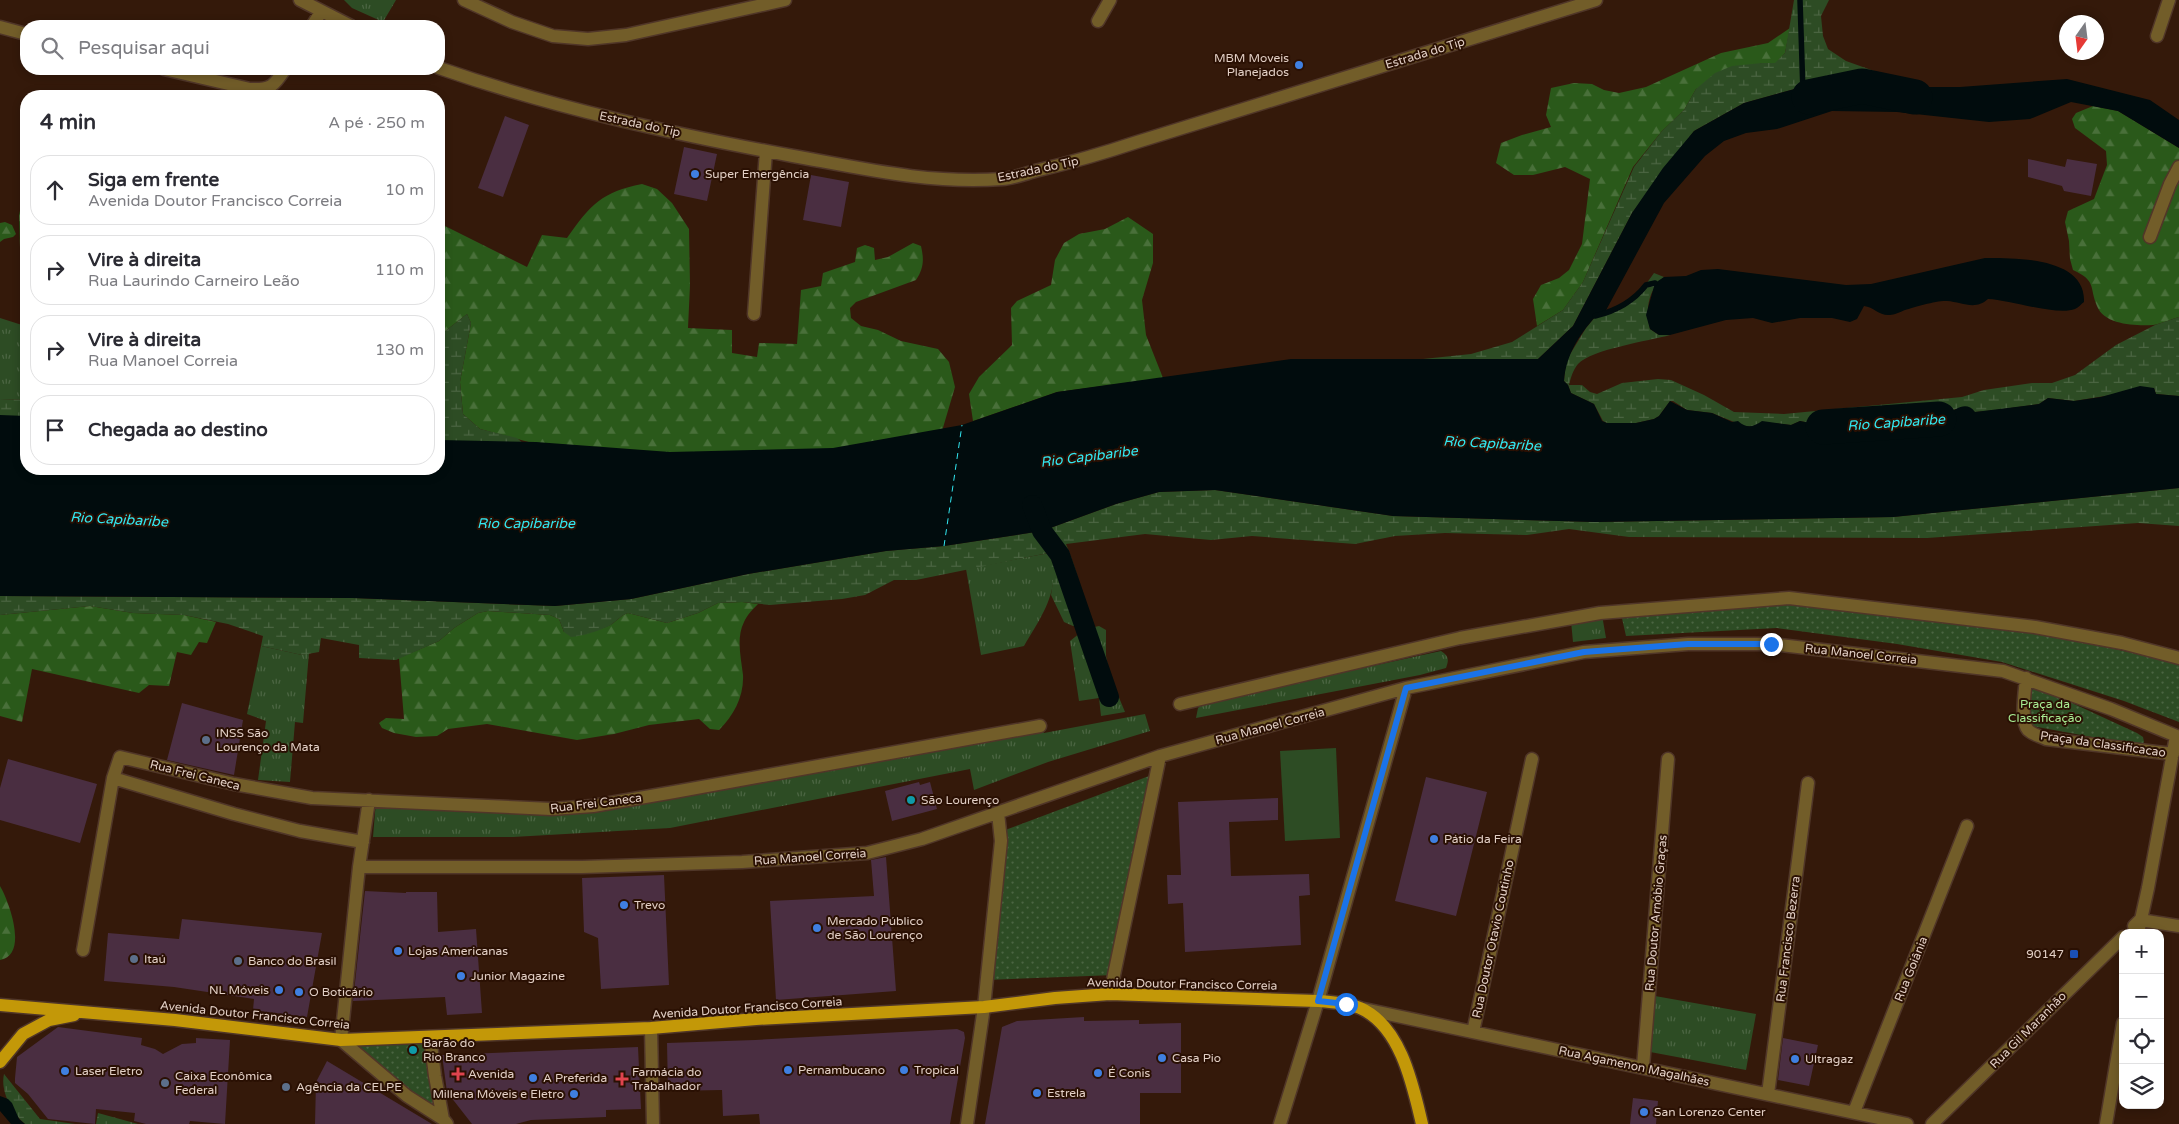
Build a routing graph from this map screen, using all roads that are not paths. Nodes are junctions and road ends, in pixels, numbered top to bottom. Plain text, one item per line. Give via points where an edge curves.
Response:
1 (300, 0) edge
2 (464, 0) edge
3 (785, 0) edge
4 (1110, 0) edge
5 (1596, 0) edge
6 (2169, 0) edge
7 (321, 12) junction
8 (316, 20) edge
9 (338, 20) edge
10 (1098, 21) dead end
11 (0, 27) edge
12 (20, 32) edge
13 (2157, 36) dead end
14 (445, 70) edge
15 (190, 75) edge
16 (281, 75) edge
17 (262, 90) edge
18 (262, 90) edge
19 (766, 151) junction
20 (2179, 167) edge
21 (2150, 237) dead end
22 (754, 314) dead end
23 (2179, 658) edge
24 (2026, 678) junction
25 (1406, 688) junction
26 (1180, 704) dead end
27 (1040, 726) dead end
28 (2178, 736) edge
29 (2173, 754) junction
30 (1160, 756) junction
31 (1532, 758) dead end
32 (1668, 759) dead end
33 (113, 778) junction
34 (1808, 783) dead end
35 (369, 800) junction
36 (998, 812) junction
37 (1967, 826) dead end
38 (363, 842) junction
39 (359, 867) junction
40 (2140, 920) junction
41 (2179, 926) edge
42 (2131, 929) edge
43 (2139, 929) edge
44 (2119, 941) edge
45 (83, 950) dead end
46 (1110, 994) junction
47 (1318, 1001) junction
48 (0, 1004) edge
49 (984, 1007) junction
50 (1362, 1009) junction
51 (86, 1012) junction
52 (651, 1028) junction
53 (1473, 1032) junction
54 (430, 1037) junction
55 (342, 1040) junction
56 (2119, 1047) edge
57 (0, 1061) edge
58 (1643, 1067) junction
59 (1768, 1094) junction
60 (1854, 1112) junction
61 (445, 1122) edge
62 (653, 1124) edge
63 (967, 1124) edge
64 (1280, 1124) edge
65 (1422, 1124) edge
66 (1907, 1124) edge
67 (1932, 1124) edge
68 (2106, 1124) edge

1 - 7 street
2 - 3 street via 553,36 588,38 626,35
4 - 10 street
5 - 19 street, Estrada do Tip via 1087,159 1005,178 954,181 895,175
6 - 13 street
7 - 8 street
7 - 9 street
11 - 12 street
14 - 19 street, Estrada do Tip via 565,107
15 - 18 street
16 - 17 street via 270,88
19 - 22 street
20 - 21 street
23 - 26 street via 2035,626 1789,598 1590,614 1460,638
24 - 25 street, Rua Manoel Correia via 1976,666 1781,645 1688,644 1584,652
24 - 28 street, Rua Manoel Correia
24 - 29 street, Praça da Classificacao via 2024,720 2032,733 2046,739
25 - 30 street, Rua Manoel Correia
25 - 47 street
27 - 35 street, Rua Frei Caneca via 593,806 516,809
28 - 29 street
29 - 40 street
30 - 36 street, Rua Manoel Correia
30 - 46 street
31 - 53 street, Rua Doutor Otavio Coutinho
32 - 58 street, Rua Doutor Arnóbio Graças
33 - 35 street, Rua Frei Caneca via 121,757 271,792 312,798
33 - 38 street, Rua Frei Caneca via 300,831
33 - 45 street
34 - 59 street, Rua Francisco Bezerra
35 - 38 street
36 - 39 street, Rua Manoel Correia via 922,839 867,853 742,862 582,867
36 - 49 street via 1001,841
37 - 60 street, Rua Goiânia
38 - 39 street
39 - 55 street
40 - 41 street
40 - 42 street
40 - 43 street
44 - 67 street, Rua Gil Maranhão
46 - 47 main road, Avenida Doutor Francisco Correia
46 - 49 main road, Avenida Doutor Francisco Correia
47 - 50 main road, Avenida Doutor Francisco Correia
47 - 64 street
48 - 51 main road, Avenida Doutor Francisco Correia
49 - 52 main road, Avenida Doutor Francisco Correia
49 - 63 street
50 - 53 street, Rua Agamenon Magalhães
50 - 65 main road, Avenida Doutor Francisco Correia via 1379,1022 1396,1044 1411,1078
51 - 55 main road, Avenida Doutor Francisco Correia
51 - 57 main road via 49,1020 23,1034
52 - 54 main road, Avenida Doutor Francisco Correia
52 - 62 street
53 - 58 street, Rua Agamenon Magalhães
54 - 55 main road, Avenida Doutor Francisco Correia
54 - 61 street
55 - 61 street via 407,1096
56 - 68 street
58 - 59 street, Rua Agamenon Magalhães
59 - 60 street, Rua Agamenon Magalhães
60 - 66 street, Rua Agamenon Magalhães

